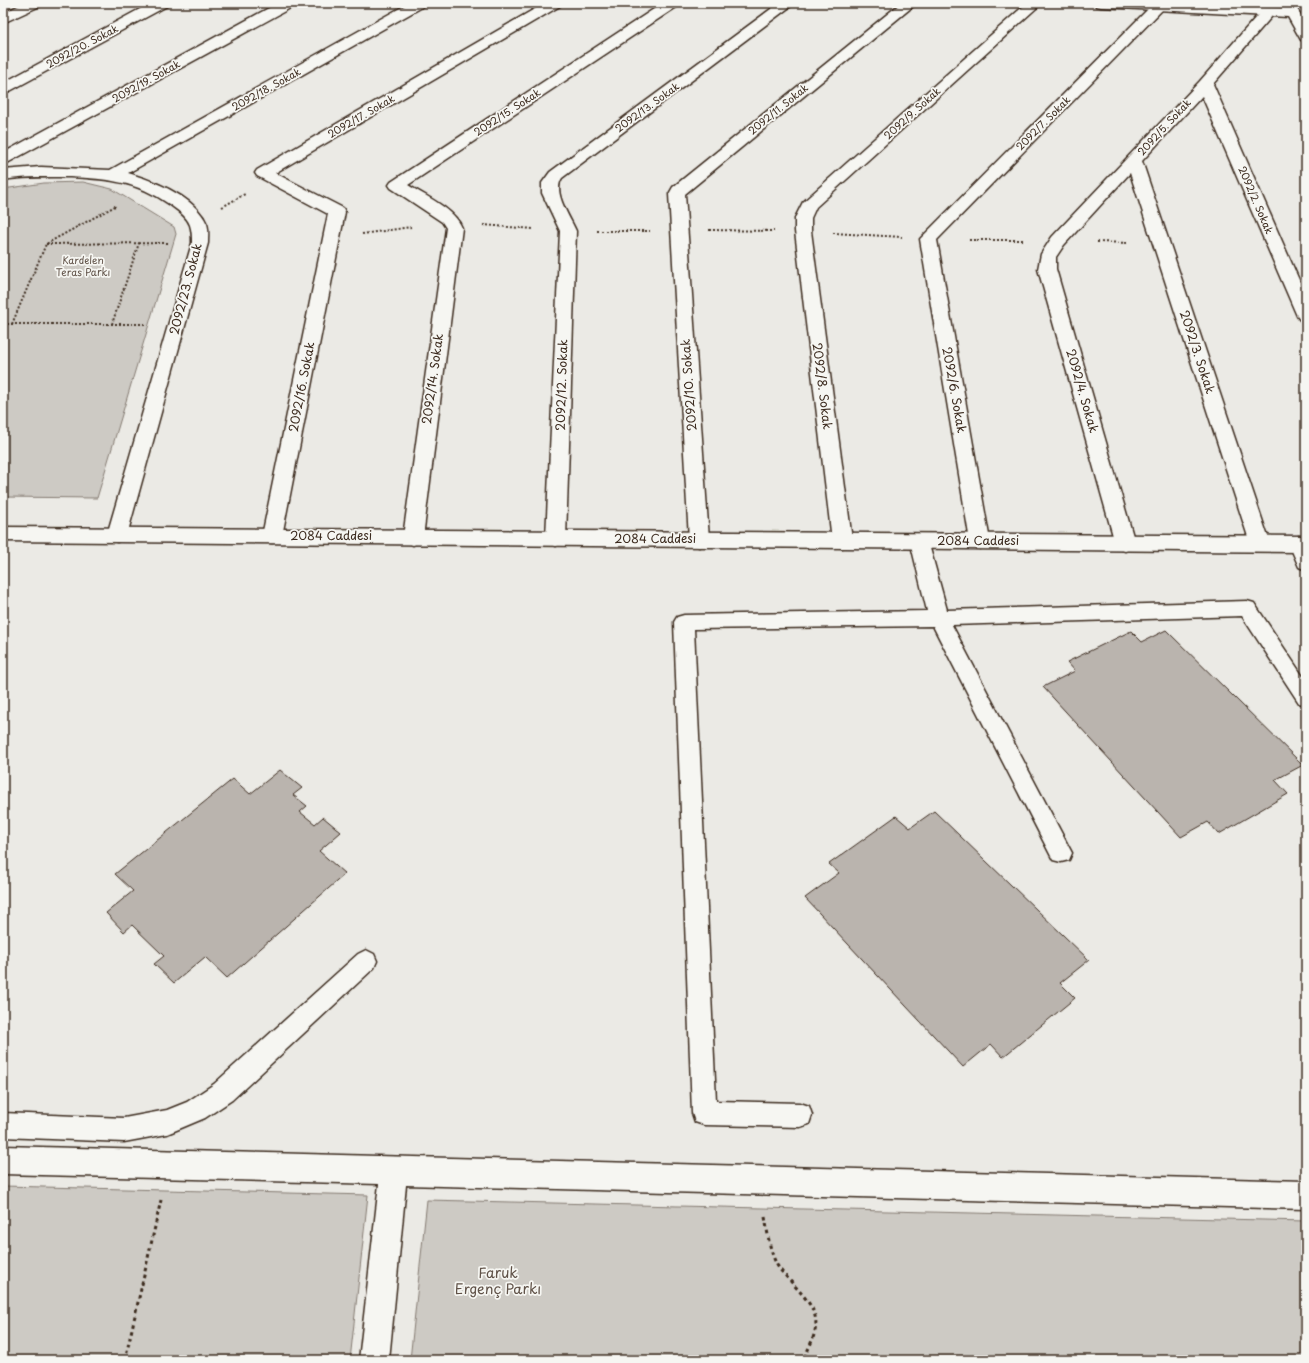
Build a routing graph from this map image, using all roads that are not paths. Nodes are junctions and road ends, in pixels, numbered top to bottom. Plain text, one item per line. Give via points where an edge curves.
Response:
1 (35, 3) edge
2 (162, 3) edge
3 (289, 3) edge
4 (419, 3) edge
5 (555, 3) edge
6 (673, 3) edge
7 (788, 3) edge
8 (910, 3) edge
9 (1035, 3) edge
10 (1101, 3) edge
11 (1159, 6) junction
12 (1290, 8) edge
13 (1268, 12) junction
14 (3, 19) edge
15 (1306, 37) edge
16 (1205, 84) junction
17 (3, 89) edge
18 (3, 159) edge
19 (1134, 160) junction
20 (113, 174) junction
21 (3, 175) edge
22 (452, 222) joint
23 (679, 230) joint
24 (568, 231) joint
25 (803, 231) joint
26 (332, 238) joint
27 (928, 239) joint
28 (1058, 241) joint
29 (1306, 316) edge
30 (3, 534) edge
31 (117, 535) junction
32 (272, 536) junction
33 (413, 537) junction
34 (556, 538) junction
35 (699, 539) junction
36 (842, 540) junction
37 (920, 541) junction
38 (980, 541) junction
39 (1125, 542) junction
40 (1260, 543) junction
41 (1304, 550) edge
42 (939, 618) junction
43 (1306, 697) edge
44 (1061, 853) dead end
45 (366, 961) dead end
46 (800, 1115) dead end
47 (3, 1125) edge
48 (3, 1160) edge
49 (394, 1170) junction
50 (1306, 1195) edge
51 (374, 1360) edge

1 - 14 street
2 - 17 street, 2092/20. Sokak
3 - 18 street, 2092/19. Sokak
4 - 20 street, 2092/18. Sokak
5 - 26 street, 2092/17. Sokak via 263,173 337,212
6 - 22 street, 2092/15. Sokak via 397,185
7 - 24 street, 2092/13. Sokak via 556,175 550,183 550,193
8 - 23 street, 2092/11. Sokak via 679,190 676,198
9 - 25 street, 2092/9. Sokak via 810,205 803,218
10 - 11 street
11 - 13 street
11 - 27 street, 2092/7. Sokak
12 - 13 street
12 - 15 street
13 - 16 street, 2092/5. Sokak
16 - 19 street, 2092/5. Sokak
16 - 29 street, 2092/2. Sokak
19 - 28 street, 2092/5. Sokak
19 - 40 street, 2092/3. Sokak
20 - 21 street via 30,171
20 - 31 street, 2092/23. Sokak via 150,186 178,201 197,220 201,232
22 - 33 street, 2092/14. Sokak via 454,228
23 - 35 street, 2092/10. Sokak
24 - 34 street, 2092/12. Sokak
25 - 36 street, 2092/8. Sokak
26 - 32 street, 2092/16. Sokak
27 - 38 street, 2092/6. Sokak
28 - 39 street, 2092/4. Sokak via 1048,255 1047,269
30 - 31 street, 2084 Caddesi
31 - 32 street, 2084 Caddesi
32 - 33 street, 2084 Caddesi
33 - 34 street, 2084 Caddesi
34 - 35 street, 2084 Caddesi
35 - 36 street, 2084 Caddesi
36 - 37 street, 2084 Caddesi
37 - 38 street, 2084 Caddesi
37 - 42 lane
38 - 39 street, 2084 Caddesi
39 - 40 street, 2084 Caddesi
40 - 41 street, 2084 Caddesi
42 - 43 lane via 1247,608
42 - 44 lane
42 - 46 lane via 684,622 704,1113
45 - 47 lane via 223,1092 196,1110 167,1122 124,1130
48 - 49 street
49 - 50 street
49 - 51 street

